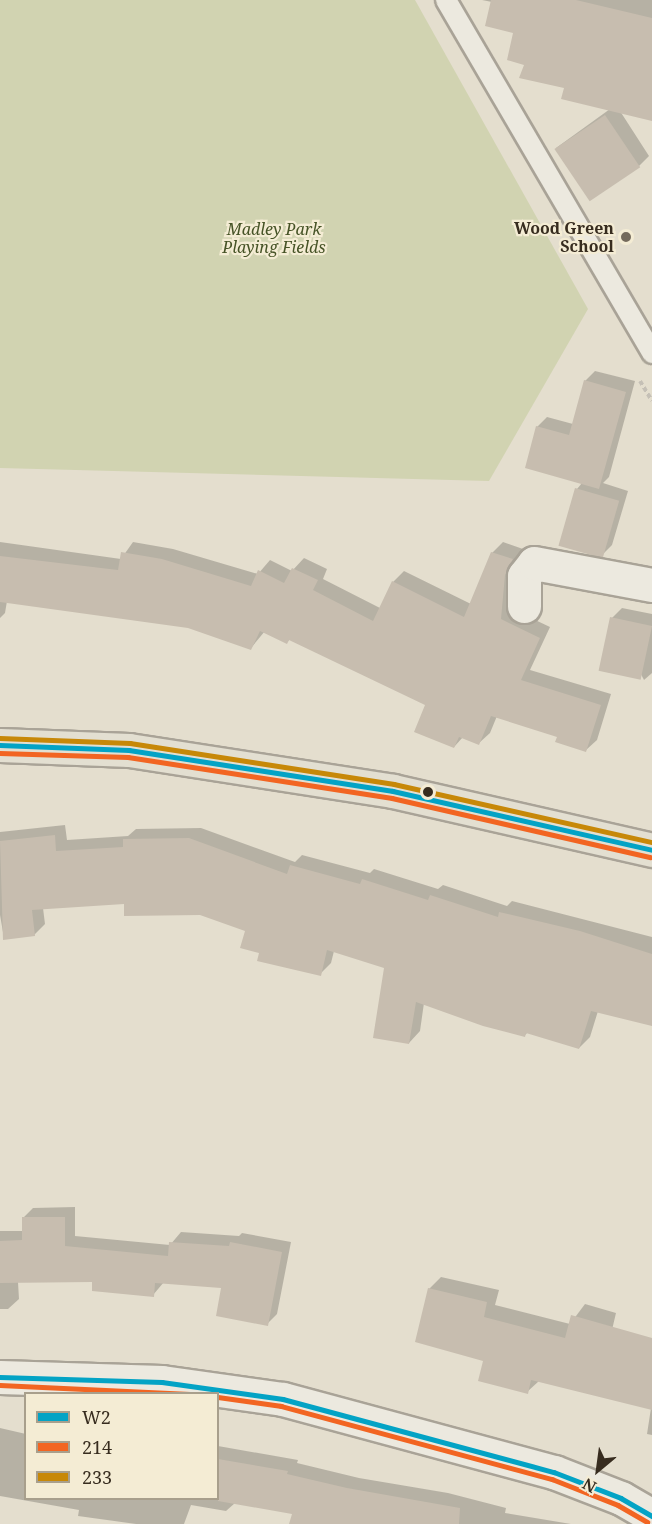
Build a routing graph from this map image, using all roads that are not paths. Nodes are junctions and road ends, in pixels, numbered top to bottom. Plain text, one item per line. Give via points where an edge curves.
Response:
1 (446, 0) edge
2 (652, 353) edge
3 (652, 585) edge
4 (524, 606) dead end
5 (0, 745) edge
6 (652, 850) edge
7 (0, 1377) edge
8 (652, 1516) edge

1 - 2 lane
3 - 4 street via 534,563 524,576
5 - 6 main road via 129,750 393,791
7 - 8 street via 162,1382 283,1399 554,1472 621,1498

